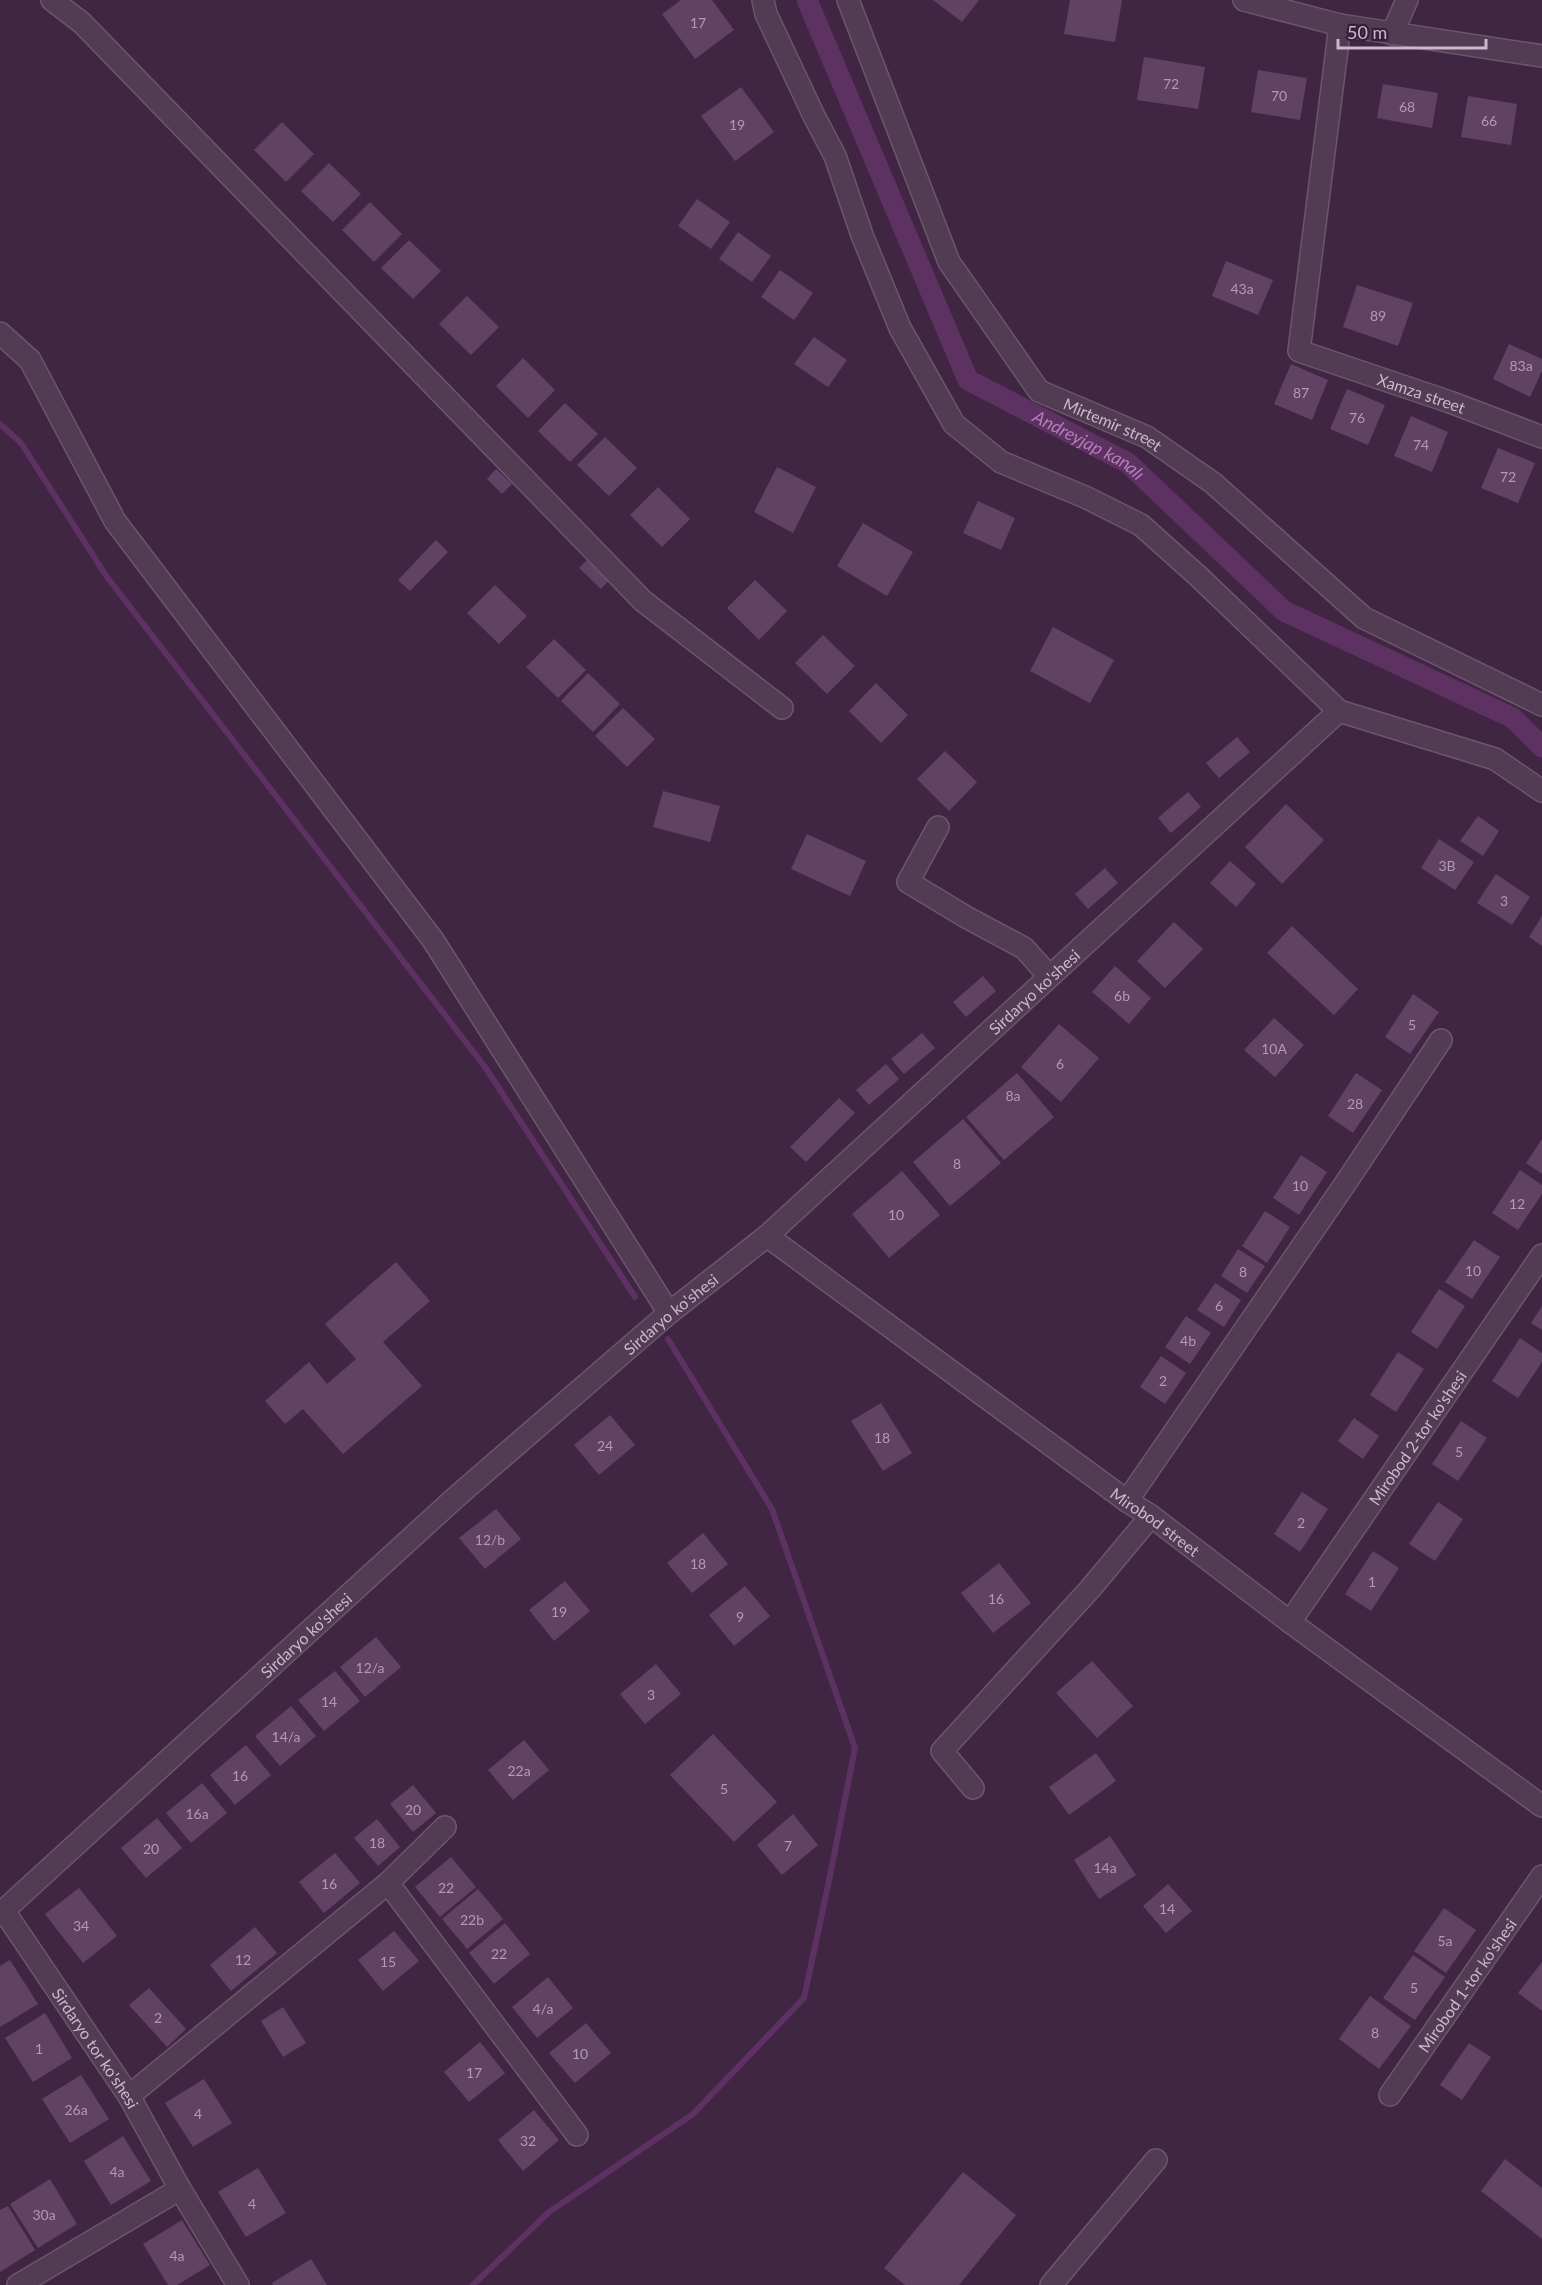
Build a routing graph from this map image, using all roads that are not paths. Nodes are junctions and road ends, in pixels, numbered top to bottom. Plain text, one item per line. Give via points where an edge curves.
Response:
1 (52, 0) edge
2 (763, 0) edge
3 (848, 0) edge
4 (1244, 0) edge
5 (1407, 0) edge
6 (1340, 25) junction
7 (1392, 34) junction
8 (1542, 56) edge
9 (0, 333) edge
10 (1542, 436) edge
11 (1542, 705) edge
12 (782, 708) dead end
13 (1339, 711) junction
14 (1542, 791) edge
15 (938, 827) dead end
16 (1049, 976) junction
17 (1441, 1040) dead end
18 (767, 1236) junction
19 (1542, 1255) edge
20 (669, 1313) junction
21 (1127, 1501) junction
22 (1151, 1516) junction
23 (1290, 1622) junction
24 (974, 1788) dead end
25 (1542, 1806) edge
26 (445, 1827) dead end
27 (1542, 1876) edge
28 (388, 1883) junction
29 (2, 1912) edge
30 (1390, 2095) dead end
31 (129, 2096) junction
32 (577, 2135) dead end
33 (1156, 2160) dead end
34 (180, 2189) junction
35 (18, 2285) edge
36 (238, 2285) edge
37 (1051, 2285) edge

1 - 12 street via 82,23 643,601
2 - 13 street via 766,14 835,156 900,328 954,424 1000,462 1141,525
3 - 11 street, Mirtemir street via 949,262 1039,391 1147,436 1213,483 1364,618
4 - 6 street
5 - 7 street
6 - 7 street
6 - 10 street, Xamza street via 1299,351
7 - 8 street
9 - 20 street via 30,360 115,521 433,940
13 - 14 street via 1494,759
13 - 16 street, Sirdaryo ko'shesi
15 - 16 street via 908,882 1024,948
16 - 18 street, Sirdaryo ko'shesi
17 - 21 street
18 - 20 street, Sirdaryo ko'shesi
18 - 21 street, Mirobod street
19 - 23 street, Mirobod 2-tor ko'shesi
20 - 29 street, Sirdaryo ko'shesi via 455,1498
21 - 22 street, Mirobod street
22 - 23 street, Mirobod street
22 - 24 street via 942,1751
23 - 25 street, Mirobod street
26 - 28 street
27 - 30 street, Mirobod 1-tor ko'shesi
28 - 31 street
28 - 32 street
29 - 31 street, Sirdaryo tor ko'shesi
31 - 34 street, Sirdaryo tor ko'shesi
33 - 37 street
34 - 35 street
34 - 36 street, Sirdaryo tor ko'shesi

